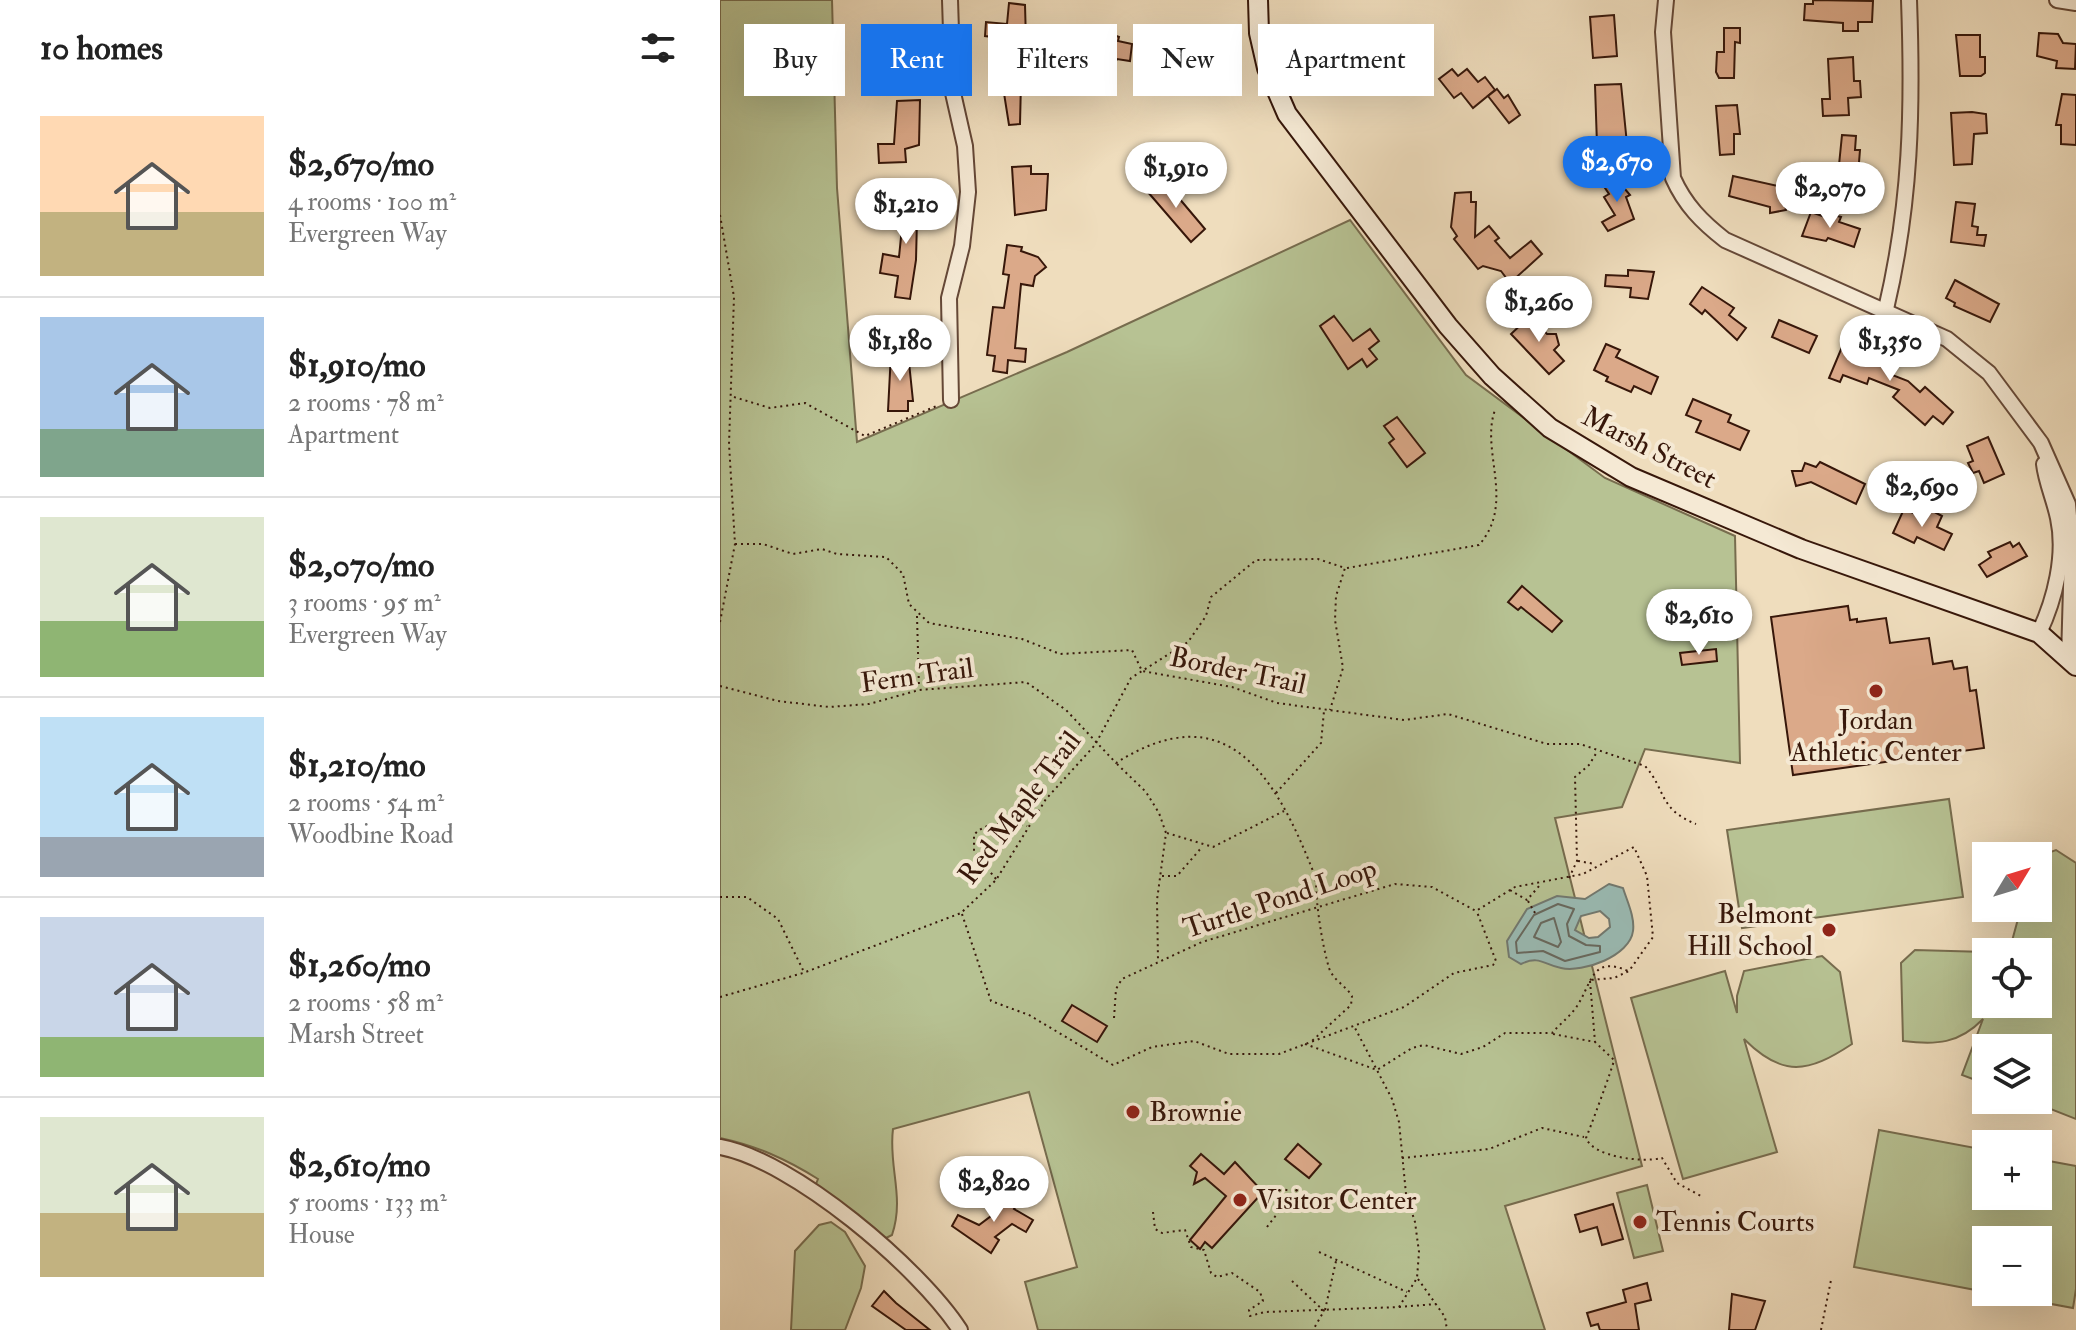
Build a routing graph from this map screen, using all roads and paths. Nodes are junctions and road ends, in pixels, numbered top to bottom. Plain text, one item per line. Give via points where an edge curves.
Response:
1 (950, 0) edge
2 (957, 0) edge
3 (1258, 0) edge
4 (1666, 0) edge
5 (1909, 0) edge
6 (2057, 0) edge
7 (2076, 3) edge
8 (950, 22) junction
9 (720, 215) edge
10 (1886, 309) junction
11 (732, 396) junction
12 (951, 400) joint
13 (1495, 410) dead end
14 (2041, 443) junction
15 (735, 544) junction
16 (1345, 568) junction
17 (917, 615) junction
18 (720, 622) edge
19 (2039, 633) junction
20 (2073, 662) edge
21 (1142, 671) junction
22 (720, 686) edge
23 (919, 690) junction
24 (1324, 710) junction
25 (1330, 710) junction
26 (1095, 745) junction
27 (1597, 750) junction
28 (1116, 763) junction
29 (1275, 794) junction
30 (1285, 811) junction
31 (1696, 824) dead end
32 (1029, 827) junction
33 (1166, 833) junction
34 (1203, 846) junction
35 (1577, 861) junction
36 (1597, 865) junction
37 (1160, 876) junction
38 (1569, 878) junction
39 (996, 880) junction
40 (1541, 884) junction
41 (1510, 890) junction
42 (720, 897) edge
43 (1527, 900) junction
44 (1318, 909) junction
45 (1476, 911) junction
46 (961, 913) junction
47 (1535, 913) dead end
48 (1158, 961) junction
49 (1629, 971) junction
50 (803, 973) junction
51 (1590, 980) junction
52 (720, 997) edge
53 (1114, 1018) dead end
54 (1355, 1028) junction
55 (1552, 1033) junction
56 (1312, 1041) junction
57 (1595, 1042) junction
58 (1304, 1044) junction
59 (1377, 1070) junction
60 (1586, 1138) junction
61 (720, 1147) edge
62 (1401, 1158) junction
63 (1287, 1186) dead end
64 (1701, 1196) dead end
65 (1153, 1212) dead end
66 (1267, 1227) dead end
67 (1319, 1252) dead end
68 (1336, 1260) junction
69 (1417, 1278) junction
70 (1831, 1280) dead end
71 (1292, 1281) dead end
72 (1408, 1292) junction
73 (1437, 1304) junction
74 (1399, 1307) junction
75 (1324, 1311) junction
76 (960, 1330) edge
77 (1313, 1330) edge
78 (1447, 1330) edge
79 (1821, 1330) edge

1 - 8 street
2 - 8 street
3 - 19 street, Marsh Street via 1267,68 1287,114 1448,326 1492,376 1550,428 1631,477 1787,543
4 - 10 street via 1663,32 1673,178 1682,198 1725,240
5 - 10 street via 1910,173
6 - 7 street
8 - 12 street via 953,93 968,192 949,298
9 - 11 path via 734,297
10 - 14 street via 1947,339 1989,373
11 - 12 path via 770,408 805,403 865,436
11 - 15 path
13 - 16 path via 1493,520 1479,545
14 - 19 street via 2060,548 2055,589
14 - 20 street via 2068,504
15 - 17 path via 763,544 793,554 822,549 886,557 903,574 905,593
15 - 18 path
16 - 21 path via 1318,559 1256,560 1211,597 1206,616 1188,642
16 - 25 path via 1335,620 1343,668
17 - 21 path, Border Trail via 940,627 1022,639 1060,654 1121,647 1132,650
17 - 23 path
19 - 20 street, Marsh Street
21 - 24 path, Border Trail
21 - 26 path, Red Maple Trail via 1131,678
22 - 23 path, Fern Trail via 829,707 869,704
23 - 26 path, Fern Trail via 1031,683 1066,710
24 - 25 path, Border Trail
24 - 29 path via 1321,743
25 - 27 path, Border Trail via 1404,720 1448,714 1547,744
26 - 28 path, Fern Trail
26 - 32 path, Red Maple Trail via 1046,799
27 - 31 path, Border Trail via 1645,766 1663,801
27 - 35 path via 1574,781
28 - 29 path via 1145,745 1197,734 1236,749
28 - 33 path, Fern Trail via 1146,792
29 - 30 path
30 - 34 path via 1220,846
30 - 44 path via 1315,875
32 - 39 path, Red Maple Trail
32 - 39 path via 1019,822 985,826 974,835 974,852
33 - 34 path
33 - 37 path
34 - 37 path via 1177,876
35 - 36 path
35 - 38 path
36 - 38 path
36 - 49 path via 1634,847 1647,876 1653,937
37 - 48 path
38 - 40 path
39 - 46 path, Red Maple Trail
40 - 41 path
40 - 43 path
41 - 43 path
41 - 45 path
42 - 50 path via 747,897 778,919
43 - 47 path
44 - 45 path, Turtle Pond Loop via 1395,884 1447,892
44 - 48 path, Turtle Pond Loop via 1202,942
44 - 56 path via 1329,967 1353,1000
45 - 54 path via 1496,961 1448,976 1404,1007
46 - 50 path, Red Maple Trail
46 - 58 path via 991,1001 1029,1015 1113,1065 1152,1047 1194,1041 1229,1054 1260,1056
48 - 53 path, Turtle Pond Loop via 1122,979
49 - 51 path
49 - 51 path via 1604,965
50 - 52 path, Red Maple Trail
51 - 55 path via 1576,1008
51 - 57 path
54 - 56 path
54 - 59 path
55 - 57 path
55 - 59 path via 1505,1033 1461,1054 1424,1045
56 - 58 path
57 - 60 path via 1611,1056 1613,1066
58 - 59 path
59 - 62 path via 1399,1122
60 - 62 path via 1542,1128 1489,1149
60 - 64 path via 1595,1151 1637,1160 1662,1158 1677,1183
61 - 76 street via 767,1164 812,1191 875,1240 925,1287
62 - 69 path via 1419,1252
63 - 66 path via 1284,1205
65 - 75 path via 1155,1229 1162,1233 1185,1230 1191,1247 1204,1250 1211,1273 1232,1273 1260,1292 1263,1301 1249,1310 1250,1316
67 - 68 path
68 - 72 path
68 - 75 path
69 - 72 path
69 - 73 path
70 - 79 path
71 - 75 path
72 - 74 path
73 - 74 path
73 - 78 path
74 - 75 path
75 - 77 path

